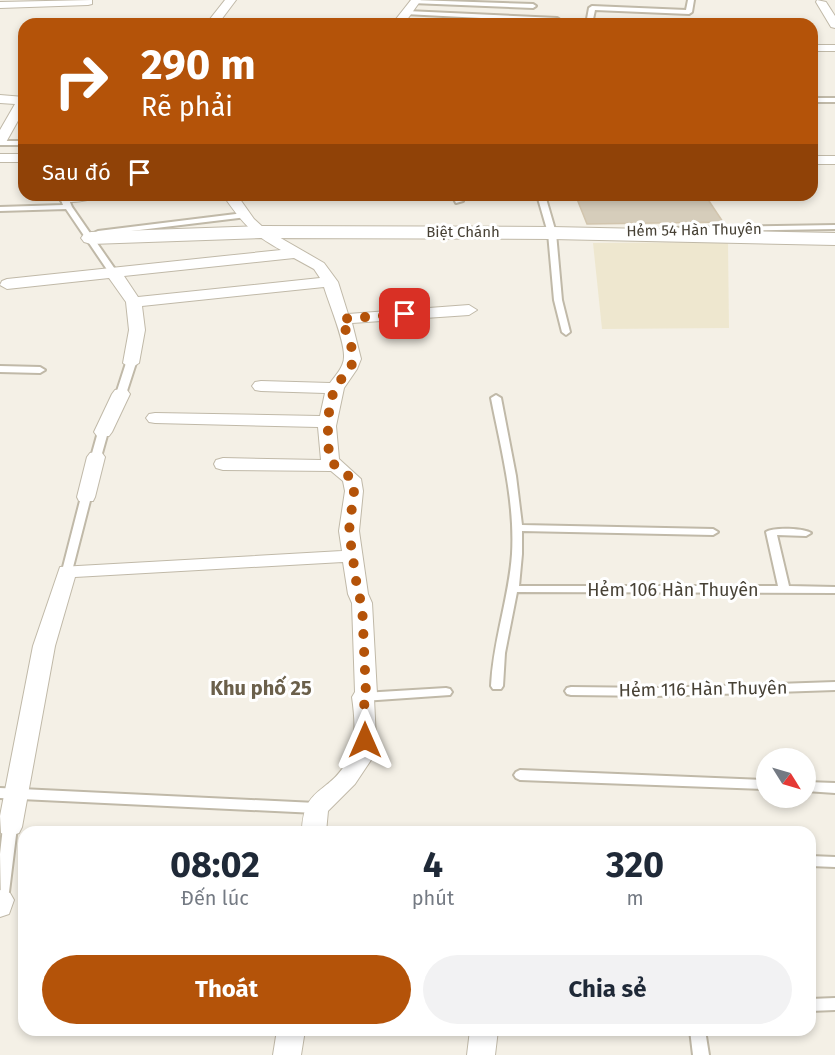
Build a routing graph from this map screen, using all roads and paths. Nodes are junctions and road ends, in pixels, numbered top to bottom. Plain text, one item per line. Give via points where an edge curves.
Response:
1 (231, 0) edge
2 (588, 0) edge
3 (691, 0) edge
4 (415, 1) edge
5 (88, 2) dead end
6 (820, 2) edge
7 (0, 5) edge
8 (533, 6) dead end
9 (592, 8) junction
10 (407, 13) junction
11 (217, 18) edge
12 (403, 18) edge
13 (513, 18) edge
14 (590, 18) edge
15 (835, 25) edge
16 (818, 48) edge
17 (835, 48) edge
18 (0, 99) edge
19 (818, 100) edge
20 (835, 100) edge
21 (18, 101) edge
22 (18, 110) edge
23 (0, 142) edge
24 (18, 143) edge
25 (0, 158) edge
26 (18, 158) edge
27 (818, 160) edge
28 (835, 160) edge
29 (58, 201) edge
30 (66, 201) edge
31 (234, 201) edge
32 (543, 201) edge
33 (0, 209) edge
34 (244, 215) junction
35 (835, 227) edge
36 (260, 232) junction
37 (552, 233) junction
38 (89, 236) junction
39 (835, 239) edge
40 (297, 253) junction
41 (113, 272) junction
42 (330, 282) junction
43 (7, 284) dead end
44 (134, 302) junction
45 (469, 310) dead end
46 (341, 319) junction
47 (566, 332) dead end
48 (131, 363) joint
49 (0, 369) edge
50 (40, 370) dead end
51 (261, 386) dead end
52 (335, 388) junction
53 (121, 394) joint
54 (496, 398) dead end
55 (155, 418) dead end
56 (328, 422) junction
57 (103, 432) joint
58 (96, 457) joint
59 (223, 464) dead end
60 (335, 466) junction
61 (86, 497) joint
62 (517, 528) junction
63 (713, 531) dead end
64 (806, 533) dead end
65 (352, 556) junction
66 (67, 571) junction
67 (512, 589) junction
68 (784, 590) junction
69 (835, 590) edge
70 (497, 686) dead end
71 (835, 686) edge
72 (571, 691) dead end
73 (446, 692) dead end
74 (363, 697) junction
75 (520, 775) dead end
76 (756, 785) edge
77 (816, 787) edge
78 (835, 788) edge
79 (7, 794) edge
80 (316, 808) junction
81 (314, 826) edge
82 (10, 827) joint
83 (816, 861) edge
84 (835, 862) edge
85 (0, 903) edge
86 (835, 1004) edge
87 (816, 1005) edge
88 (290, 1036) edge
89 (483, 1036) edge
90 (698, 1036) edge
91 (287, 1055) edge
92 (481, 1055) edge
93 (702, 1055) edge

1 - 11 street
2 - 9 lane via 587,6
3 - 9 lane via 689,12
4 - 8 lane
4 - 10 street
5 - 7 street
6 - 15 street
9 - 14 lane
10 - 12 street
10 - 13 lane
16 - 17 street
18 - 21 street
19 - 20 lane
22 - 23 street
23 - 24 lane
25 - 26 street
27 - 28 street
29 - 33 lane
30 - 38 lane
31 - 34 street
32 - 37 lane
34 - 36 street
34 - 38 lane
35 - 37 lane, Hẻm 54 Hàn Thuyên
36 - 37 street, Biệt Chánh
36 - 38 street, Biệt Chánh
36 - 40 street
37 - 39 street, Biệt Chánh
37 - 47 lane via 558,300
38 - 41 lane
40 - 41 street
40 - 42 street via 319,266
41 - 43 street
41 - 44 street
42 - 44 street
42 - 46 street
44 - 48 street via 137,330
45 - 46 street
46 - 52 street via 353,359
48 - 53 lane
49 - 50 lane
51 - 52 street
52 - 56 street
53 - 57 street
54 - 62 lane
55 - 56 street
56 - 60 street via 330,461
57 - 58 lane
58 - 61 street
59 - 60 street
60 - 65 street via 352,479
61 - 66 lane
62 - 63 lane
62 - 67 lane
64 - 68 lane via 771,532
65 - 66 street
65 - 74 street via 362,603 366,694
66 - 79 street
67 - 68 lane, Hẻm 106 Hàn Thuyên
67 - 70 lane via 499,644
68 - 69 lane, Hẻm 106 Hàn Thuyên
71 - 72 lane, Hẻm 116 Hàn Thuyên
73 - 74 lane
74 - 80 street via 368,727 357,766
75 - 76 lane
77 - 78 lane
79 - 80 lane
79 - 82 street
80 - 81 street
82 - 85 lane
83 - 84 lane
86 - 87 lane
88 - 91 street
89 - 92 street
90 - 93 lane

